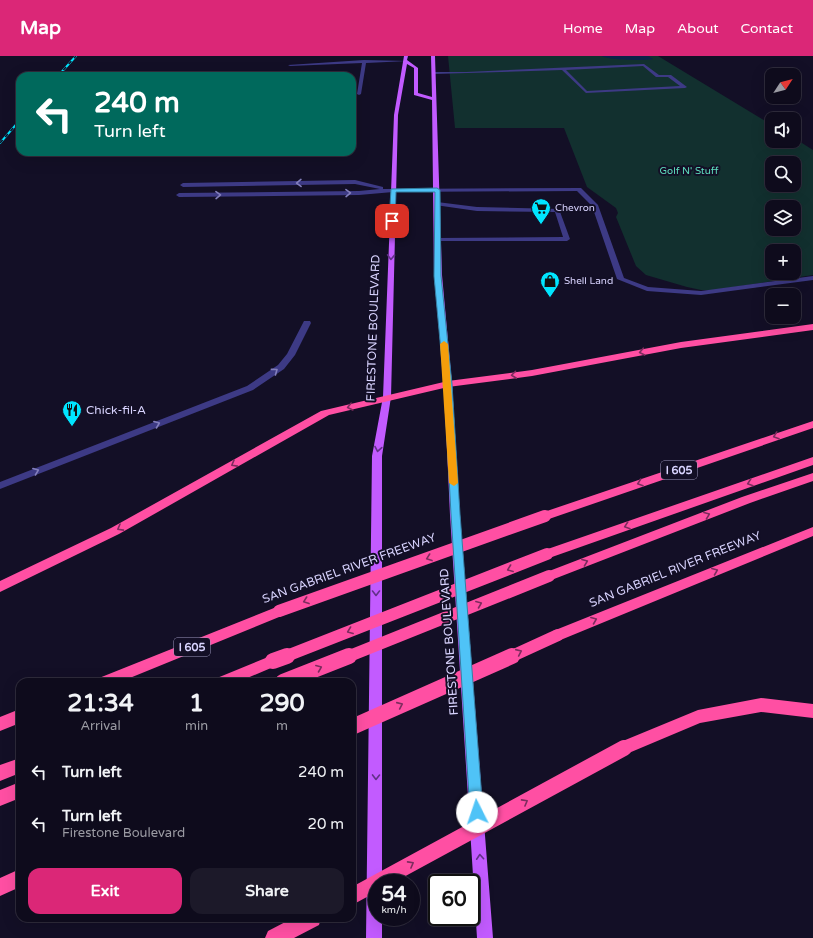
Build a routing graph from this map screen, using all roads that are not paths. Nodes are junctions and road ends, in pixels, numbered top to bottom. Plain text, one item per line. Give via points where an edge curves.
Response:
1 (433, 56) edge
2 (406, 58) edge
3 (364, 62) junction
4 (290, 65) dead end
5 (563, 69) junction
6 (434, 73) junction
7 (359, 94) dead end
8 (435, 98) junction
9 (183, 185) dead end
10 (393, 190) junction
11 (437, 190) junction
12 (179, 195) dead end
13 (437, 204) junction
14 (437, 240) junction
15 (813, 278) edge
16 (307, 323) dead end
17 (813, 327) edge
18 (448, 384) junction
19 (387, 397) junction
20 (813, 424) edge
21 (813, 461) edge
22 (813, 477) edge
23 (0, 486) edge
24 (813, 532) edge
25 (0, 587) edge
26 (114, 678) edge
27 (232, 678) edge
28 (293, 678) edge
29 (813, 711) edge
30 (16, 718) edge
31 (0, 724) edge
32 (356, 725) edge
33 (16, 767) edge
34 (0, 773) edge
35 (16, 792) edge
36 (0, 798) edge
37 (16, 880) edge
38 (0, 887) edge
39 (356, 894) edge
40 (305, 922) edge
41 (275, 938) edge
42 (374, 938) edge
43 (486, 938) edge

1 - 6 main road, FIRESTONE BOULEVARD
2 - 3 lane
2 - 8 main road via 416,68 416,94
2 - 10 main road, FIRESTONE BOULEVARD via 396,115
3 - 4 lane
3 - 7 lane
5 - 5 lane via 644,65 658,76 669,76 684,88 586,92
5 - 6 lane
6 - 8 main road, FIRESTONE BOULEVARD
8 - 11 main road, FIRESTONE BOULEVARD
10 -> 9 lane via 355,182
10 - 11 lane
12 -> 10 lane via 359,193
10 -> 19 main road, FIRESTONE BOULEVARD
11 - 13 main road, FIRESTONE BOULEVARD
11 - 15 lane via 579,189 595,205 621,279 647,289 701,293
13 - 14 main road, FIRESTONE BOULEVARD
13 - 14 lane via 477,210 557,210 567,239
14 - 18 main road, FIRESTONE BOULEVARD
23 -> 16 lane via 250,388 281,366 291,355
17 -> 18 highway via 681,345 532,373
18 - 19 highway
43 -> 18 main road, FIRESTONE BOULEVARD
19 -> 25 highway via 325,413 115,531
19 -> 42 main road, FIRESTONE BOULEVARD via 377,456
20 -> 26 highway, SAN GABRIEL RIVER FREEWAY / I 605, bridge via 279,611
21 -> 27 highway, bridge via 547,554
28 -> 22 highway, bridge via 549,576
32 -> 24 highway, SAN GABRIEL RIVER FREEWAY, bridge via 558,635
39 -> 29 highway, bridge via 624,748 698,717 761,705
30 - 31 highway
33 - 34 highway
35 - 36 highway
37 - 38 highway
40 - 41 highway

